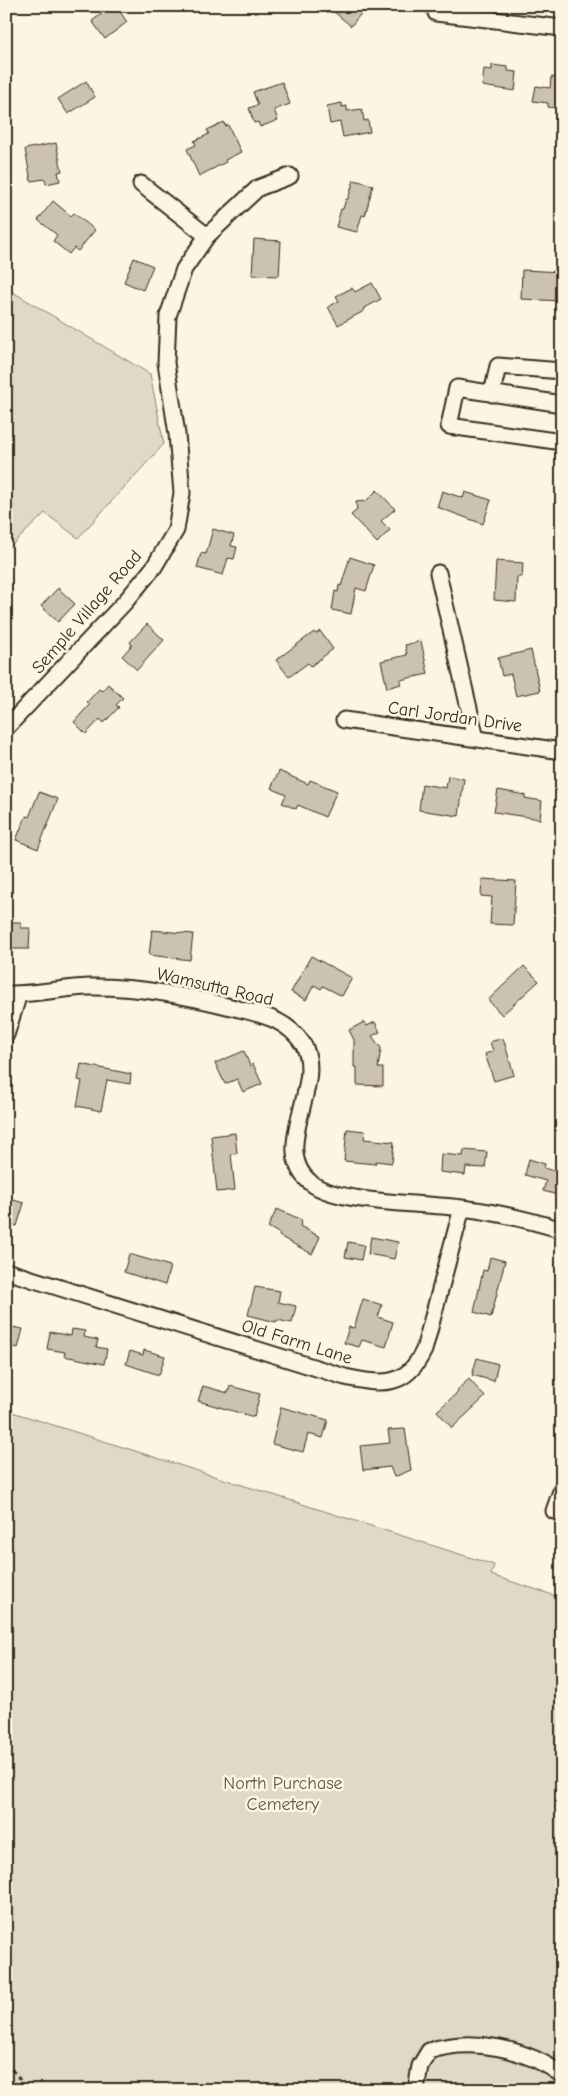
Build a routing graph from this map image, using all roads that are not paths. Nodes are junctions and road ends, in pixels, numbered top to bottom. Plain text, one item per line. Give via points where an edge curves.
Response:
1 (436, 13) dead end
2 (562, 28) edge
3 (290, 176) dead end
4 (141, 184) dead end
5 (207, 236) junction
6 (562, 371) edge
7 (492, 394) junction
8 (562, 404) edge
9 (562, 442) edge
10 (438, 573) dead end
11 (344, 720) dead end
12 (6, 728) edge
13 (476, 739) junction
14 (562, 751) edge
15 (13, 994) edge
16 (6, 1035) edge
17 (462, 1208) junction
18 (562, 1230) edge
19 (6, 1271) edge
20 (562, 1488) edge
21 (562, 1513) edge
22 (562, 2074) edge
23 (416, 2090) edge

1 - 2 street
3 - 5 street, Semple Village Road via 258,188
4 - 5 street
5 - 12 street, Semple Village Road via 184,269 168,316 166,364 182,493 176,530 154,567 125,602
6 - 7 street via 498,366
7 - 8 street
7 - 9 street via 457,388 449,426
10 - 13 street
11 - 13 street, Carl Jordan Drive
13 - 14 street, Carl Jordan Drive
15 - 16 street
15 - 17 street, Wamsutta Road via 122,987 169,993 277,1021 303,1044 308,1056 295,1145 296,1163 301,1175 313,1185 345,1196
17 - 18 street, Wamsutta Road via 517,1216
17 - 19 street, Old Farm Lane via 424,1350 417,1365 394,1381 366,1382 345,1377
20 - 21 street via 554,1510
22 - 23 street via 530,2057 500,2048 446,2045 429,2051 420,2066

